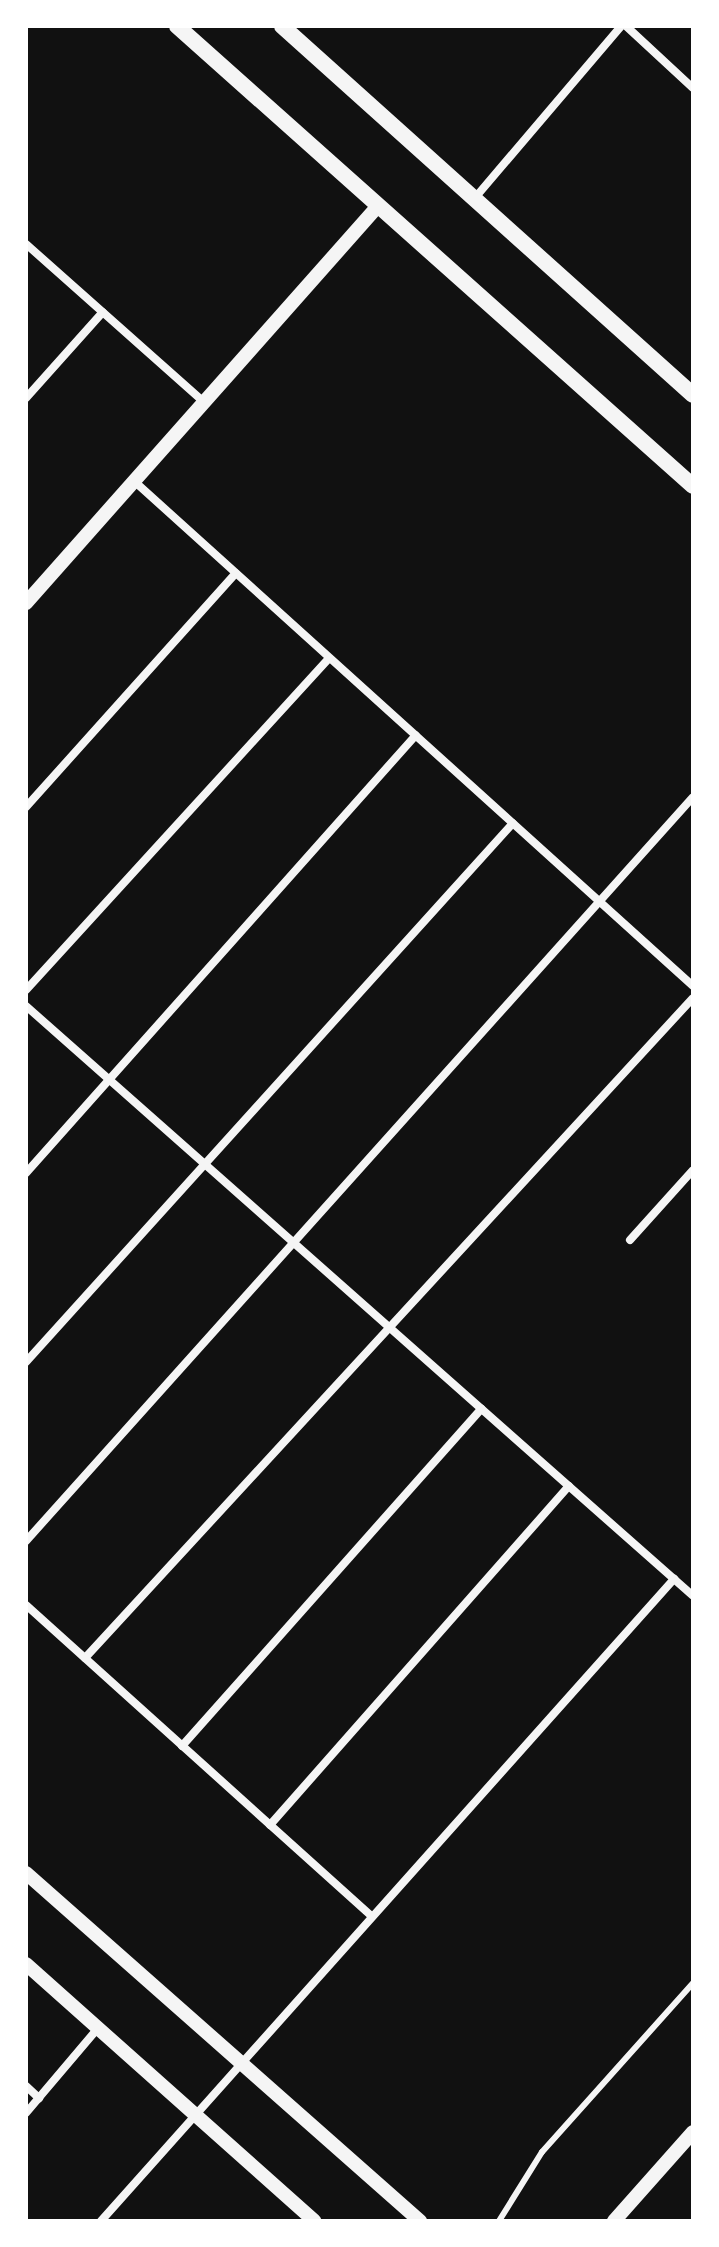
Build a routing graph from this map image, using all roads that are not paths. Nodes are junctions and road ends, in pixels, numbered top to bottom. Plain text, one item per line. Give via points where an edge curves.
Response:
1 (177, 26) edge
2 (282, 26) edge
3 (624, 26) edge
4 (693, 88) edge
5 (474, 199) junction
6 (378, 206) junction
7 (26, 244) edge
8 (103, 312) junction
9 (693, 395) edge
10 (26, 398) edge
11 (205, 403) junction
12 (134, 481) junction
13 (693, 486) edge
14 (236, 573) junction
15 (26, 603) edge
16 (329, 658) junction
17 (416, 735) junction
18 (693, 797) edge
19 (26, 807) edge
20 (513, 823) junction
21 (600, 901) junction
22 (693, 986) edge
23 (26, 990) edge
24 (693, 998) edge
25 (26, 1006) edge
26 (110, 1078) junction
27 (202, 1164) junction
28 (693, 1170) edge
29 (26, 1173) edge
30 (630, 1240) dead end
31 (296, 1245) junction
32 (388, 1329) junction
33 (26, 1362) edge
34 (481, 1409) junction
35 (569, 1486) junction
36 (26, 1541) edge
37 (674, 1579) junction
38 (693, 1596) edge
39 (26, 1605) edge
40 (85, 1658) junction
41 (182, 1746) junction
42 (270, 1825) junction
43 (26, 1873) edge
44 (372, 1916) junction
45 (26, 1964) edge
46 (693, 1983) edge
47 (98, 2028) junction
48 (240, 2063) junction
49 (26, 2086) edge
50 (39, 2098) junction
51 (26, 2113) edge
52 (195, 2114) junction
53 (693, 2132) edge
54 (101, 2221) edge
55 (314, 2221) edge
56 (420, 2221) edge
57 (499, 2221) edge
58 (614, 2221) edge

1 - 6 main road
2 - 5 main road
3 - 4 street
3 - 5 street
5 - 9 main road
6 - 11 street
6 - 13 main road
7 - 8 street
8 - 10 street
8 - 11 street
11 - 12 street
12 - 14 street
12 - 15 street
14 - 16 street
14 - 19 street
16 - 17 street
16 - 23 street
17 - 20 street
17 - 26 street
18 - 21 street
20 - 21 street
20 - 27 street
21 - 22 street
21 - 31 street
24 - 32 street
25 - 26 street
26 - 27 street
26 - 29 street
27 - 31 street
27 - 33 street
28 - 30 street
31 - 32 street
31 - 36 street
32 - 34 street
32 - 40 street
34 - 35 street
34 - 41 street
35 - 37 street
35 - 42 street
37 - 38 street
37 - 44 street
39 - 40 street
40 - 41 street
41 - 42 street
42 - 44 street
43 - 48 street
44 - 48 street
45 - 47 street
46 - 57 lane via 542,2152
47 - 50 street
47 - 52 street
48 - 52 street
48 - 56 street
49 - 50 street
50 - 51 street
52 - 54 street
52 - 55 street
53 - 58 street

